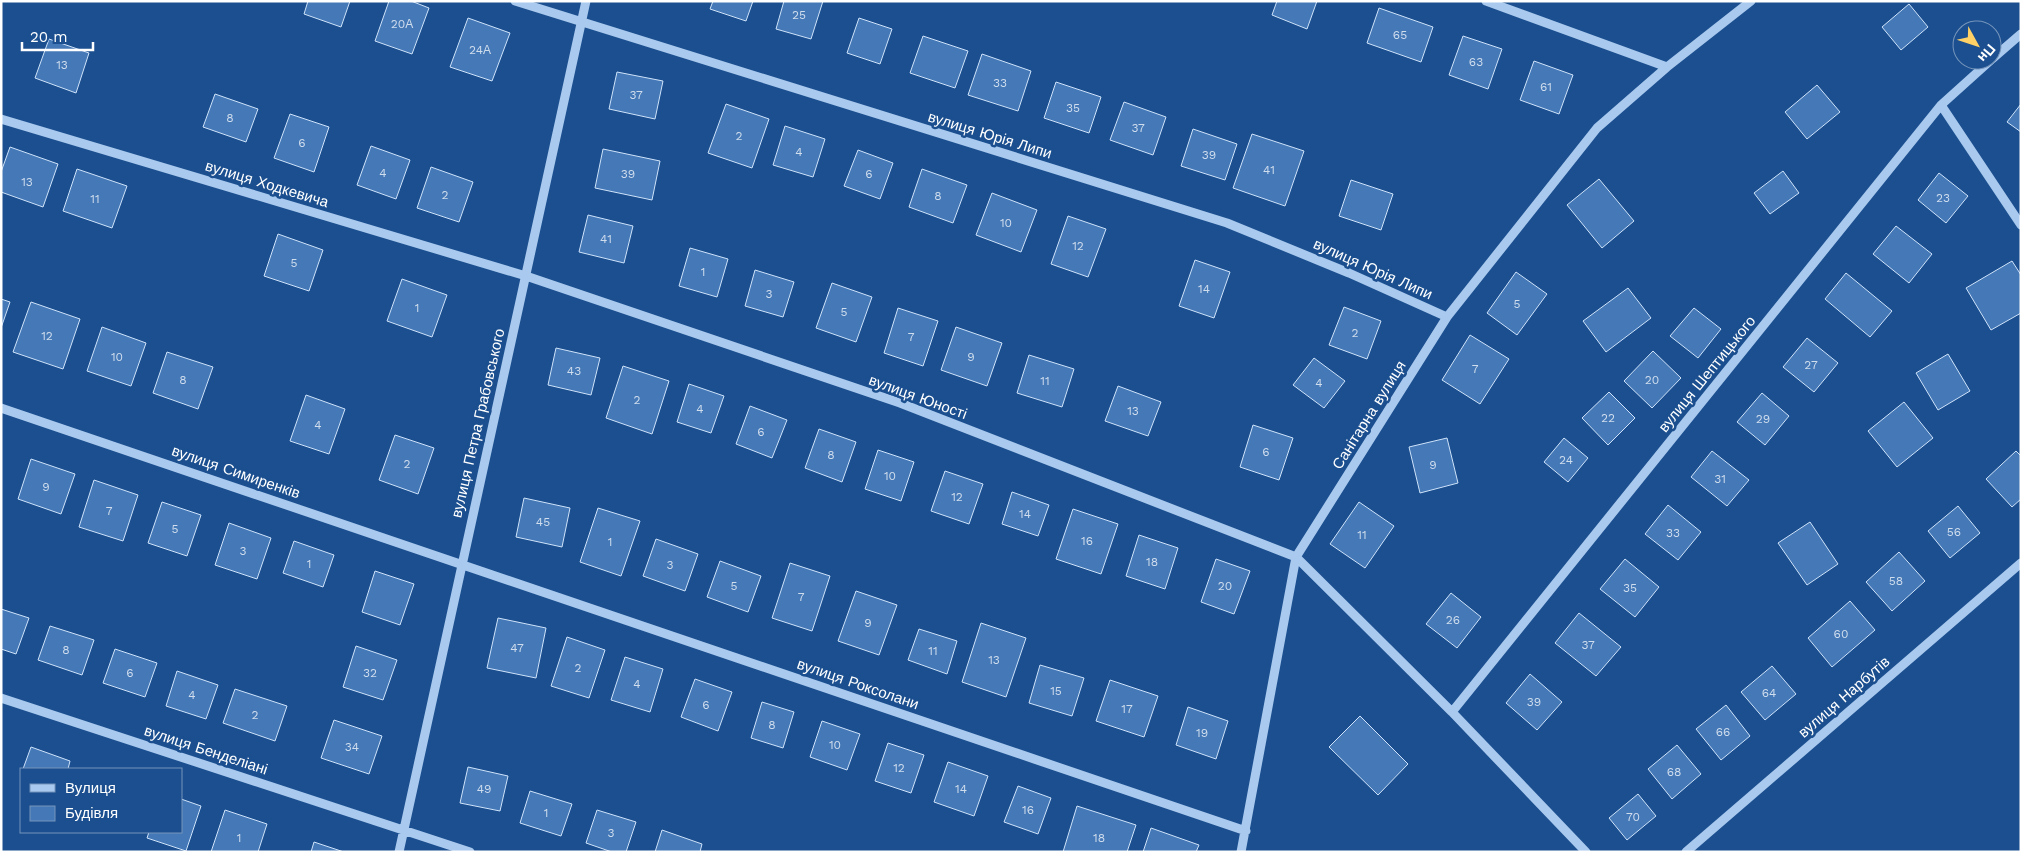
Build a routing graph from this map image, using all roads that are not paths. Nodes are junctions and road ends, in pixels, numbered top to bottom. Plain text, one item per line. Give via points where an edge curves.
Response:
1 (515, 1) edge
2 (586, 1) edge
3 (1486, 1) edge
4 (1751, 1) edge
5 (582, 23) junction
6 (2021, 34) edge
7 (2002, 51) edge
8 (1667, 67) junction
9 (1981, 70) edge
10 (1941, 105) junction
11 (1, 119) edge
12 (2021, 224) edge
13 (526, 276) junction
14 (1447, 317) junction
15 (1, 408) edge
16 (1296, 557) junction
17 (461, 563) junction
18 (2021, 563) edge
19 (1, 698) edge
20 (1452, 712) junction
21 (402, 829) junction
22 (1246, 831) junction
23 (399, 852) edge
24 (470, 852) edge
25 (1241, 852) edge
26 (1586, 852) edge
27 (1686, 852) edge

1 - 5 street, вулиця Юрія Липи
2 - 5 street, вулиця Петра Грабовського
3 - 8 street
4 - 8 street, Санітарна вулиця
5 - 13 street, вулиця Петра Грабовського
5 - 14 street, вулиця Юрія Липи via 1227,223
6 - 7 street, вулиця Шептицького
8 - 14 street, Санітарна вулиця via 1597,128
9 - 10 street, вулиця Шептицького
10 - 12 street
10 - 20 street, вулиця Шептицького
11 - 13 street, вулиця Ходкевича
13 - 16 street, вулиця Юності via 900,403
13 - 17 street, вулиця Петра Грабовського
14 - 16 street, Санітарна вулиця
15 - 17 street, вулиця Симиренків
16 - 20 street
16 - 22 street, Санітарна вулиця
17 - 21 street, вулиця Петра Грабовського
17 - 22 street, вулиця Роксолани
18 - 27 street, вулиця Нарбутів
19 - 21 street, вулиця Бенделіані
20 - 26 street
21 - 23 street, вулиця Петра Грабовського
21 - 24 street, вулиця Бенделіані
22 - 25 street, Санітарна вулиця

